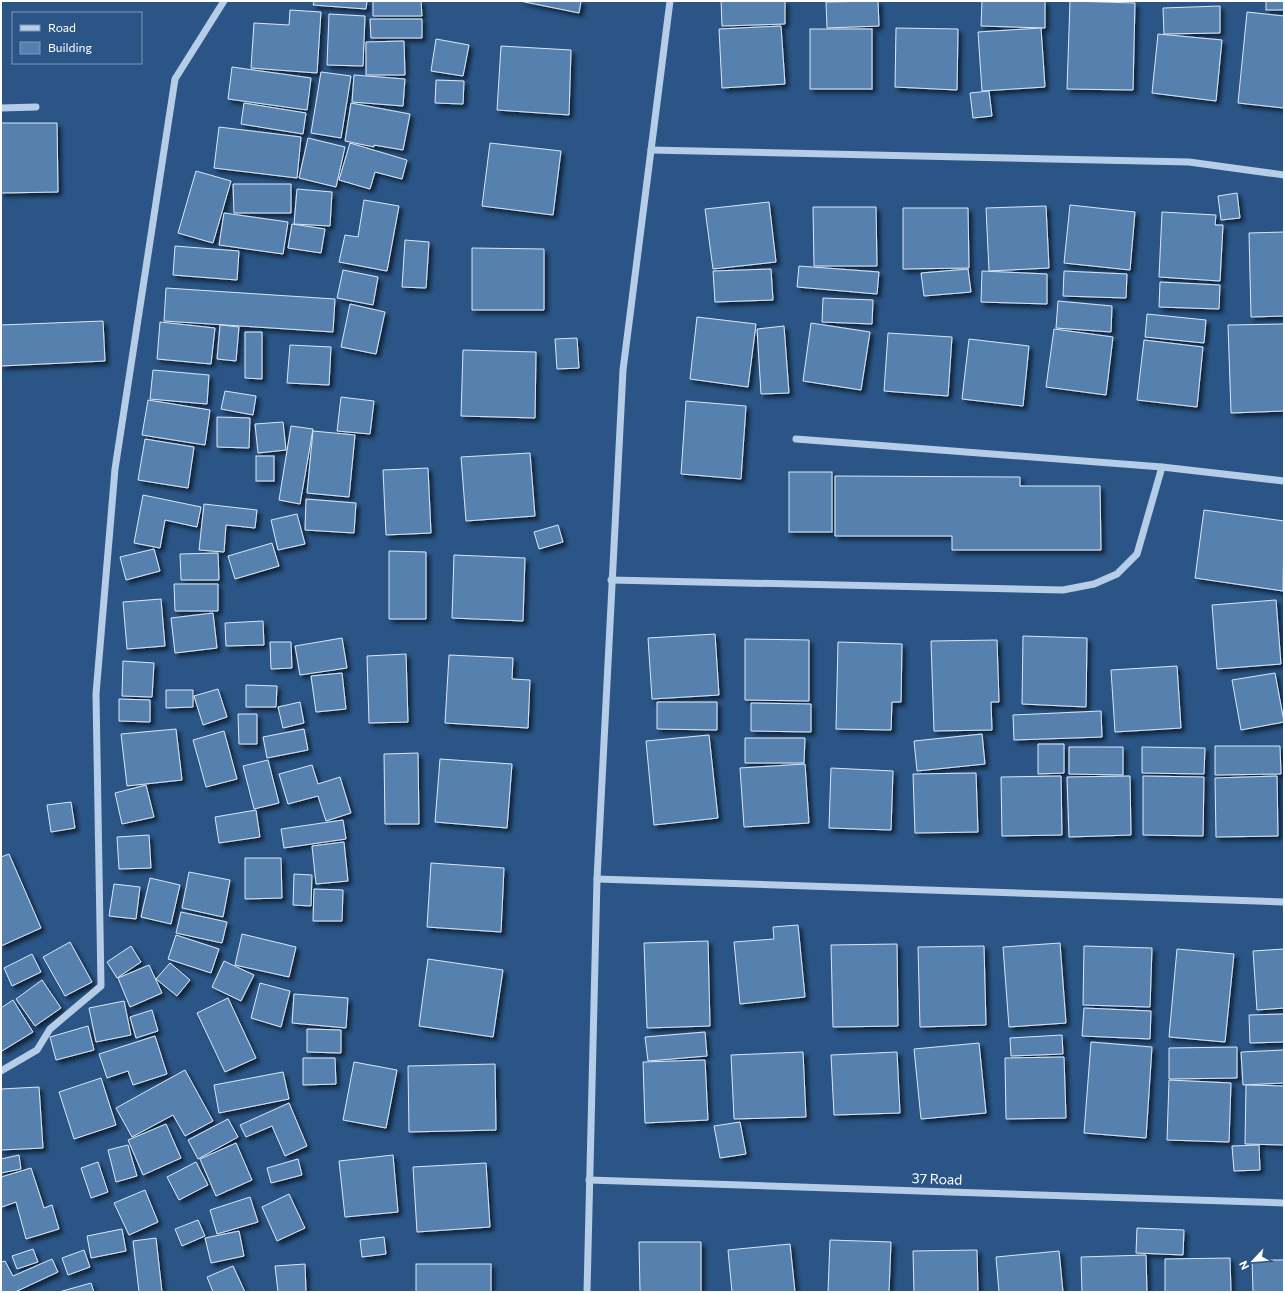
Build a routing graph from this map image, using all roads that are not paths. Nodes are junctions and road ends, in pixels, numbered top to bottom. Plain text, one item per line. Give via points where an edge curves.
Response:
1 (224, 1) edge
2 (670, 1) edge
3 (36, 107) dead end
4 (1, 108) edge
5 (651, 150) junction
6 (1284, 175) edge
7 (796, 439) dead end
8 (1162, 467) junction
9 (1284, 481) edge
10 (611, 580) junction
11 (597, 880) junction
12 (1284, 902) edge
13 (1, 1071) edge
14 (589, 1180) junction
15 (1284, 1203) edge
16 (587, 1292) edge

1 - 13 street via 175,79 115,469 96,694 101,986 50,1029 37,1050
2 - 5 street
3 - 4 street
5 - 6 street via 1189,162
5 - 10 street via 623,370
7 - 8 street
8 - 9 street
8 - 10 street via 1137,554 1117,574 1094,584 1063,590
10 - 11 street
11 - 12 street
11 - 14 street
14 - 15 street, 37 Road
14 - 16 street

